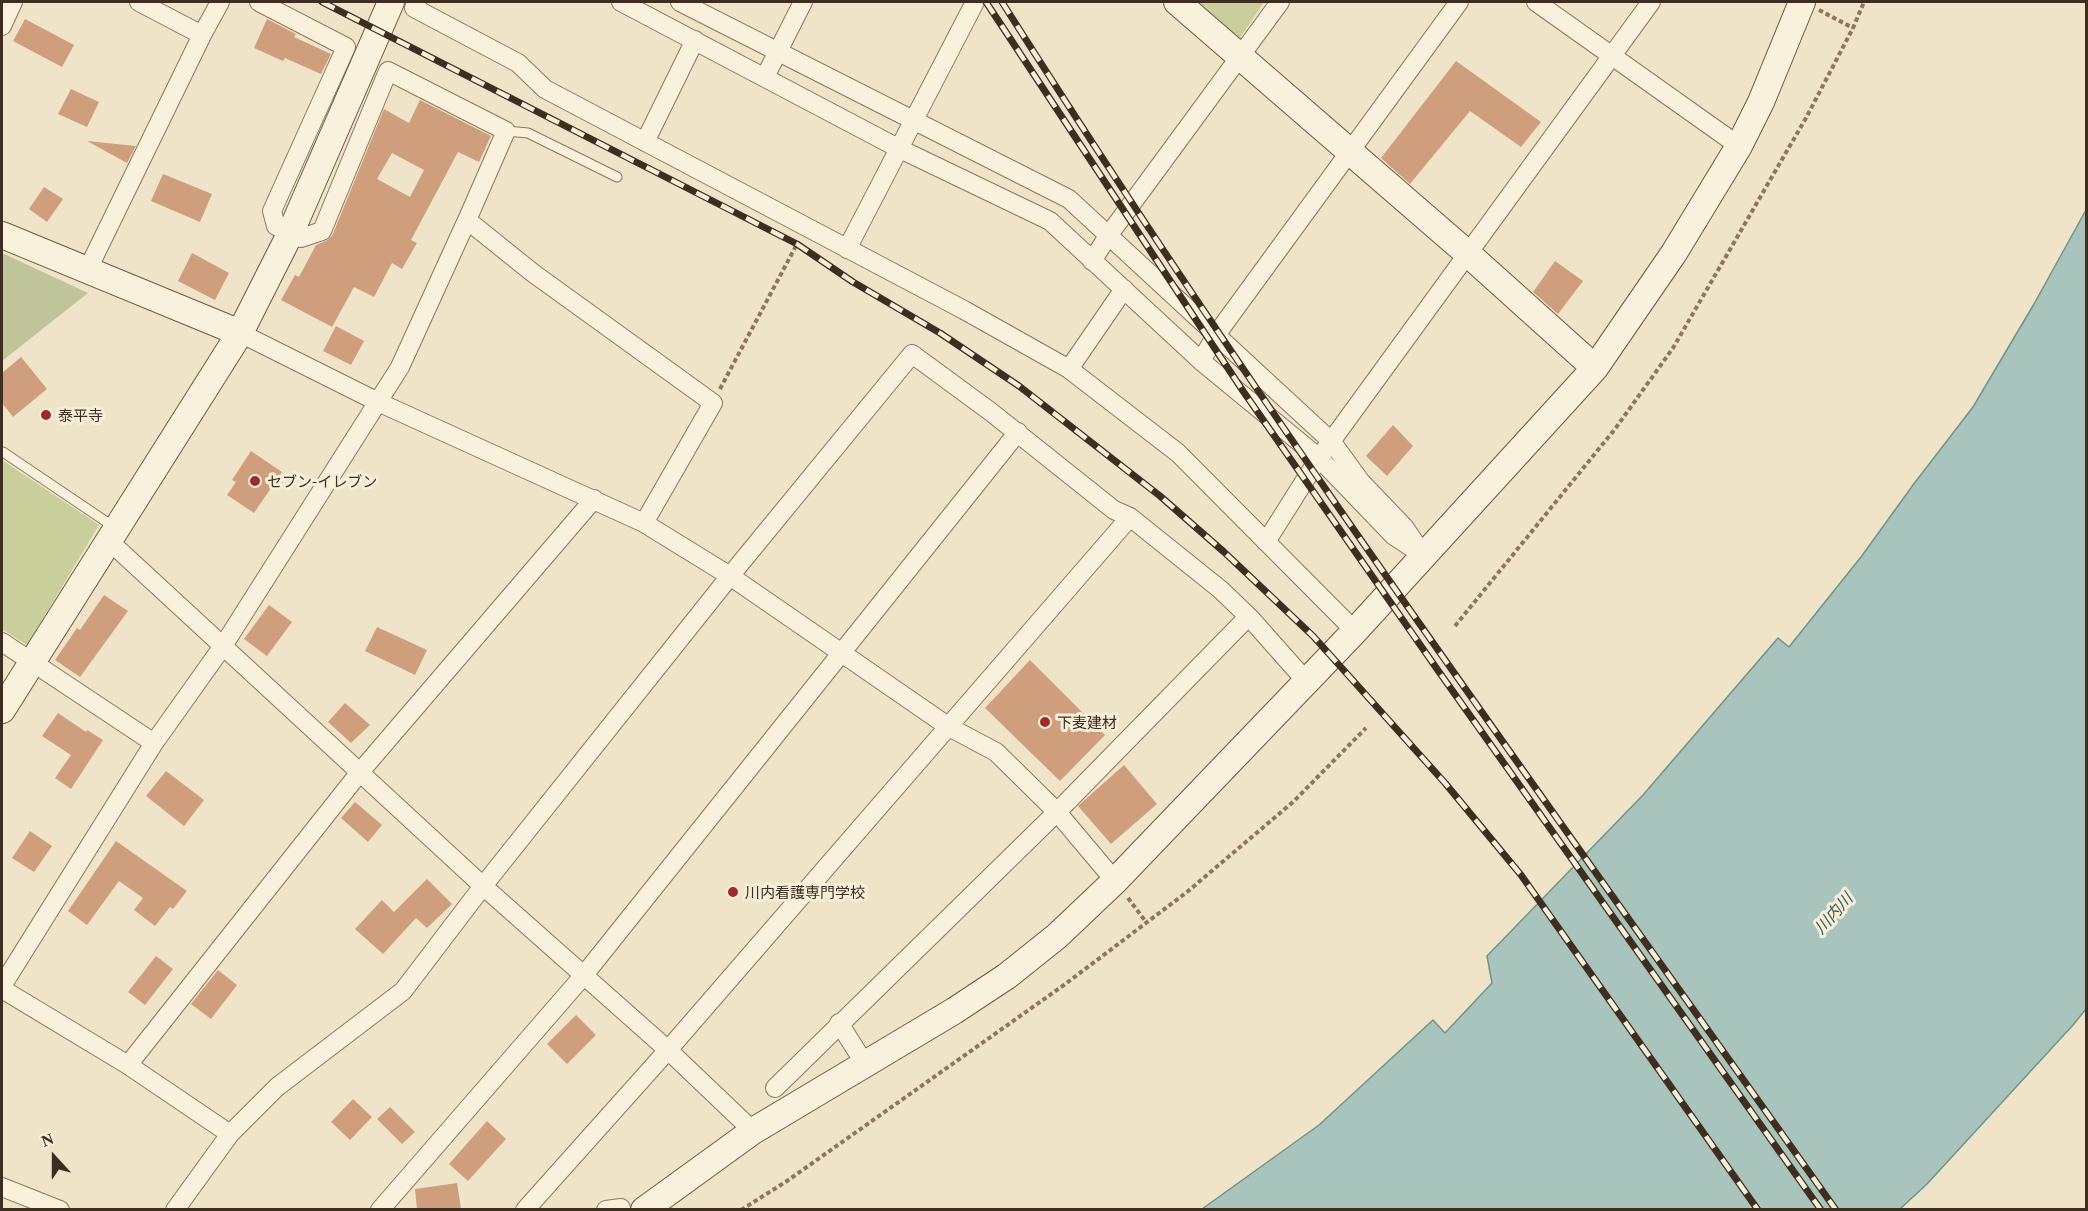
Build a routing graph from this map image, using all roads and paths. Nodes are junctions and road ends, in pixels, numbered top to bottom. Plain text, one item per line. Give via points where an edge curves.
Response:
1 (14, 2) edge
2 (139, 2) edge
3 (220, 2) edge
4 (259, 2) edge
5 (391, 2) edge
6 (417, 2) edge
7 (624, 2) edge
8 (680, 2) edge
9 (803, 2) edge
10 (975, 2) edge
11 (1177, 2) edge
12 (1280, 2) edge
13 (1459, 2) edge
14 (1536, 2) edge
15 (1651, 2) edge
16 (1864, 2) edge
17 (1808, 4) edge
18 (2, 26) edge
19 (1853, 28) junction
20 (202, 34) junction
21 (695, 40) junction
22 (778, 52) junction
23 (1241, 56) junction
24 (1613, 56) junction
25 (765, 77) junction
26 (913, 119) junction
27 (506, 131) junction
28 (645, 142) junction
29 (1739, 146) junction
30 (898, 148) junction
31 (1349, 152) junction
32 (617, 177) dead end
33 (467, 220) junction
34 (290, 234) junction
35 (2, 235) edge
36 (1108, 236) junction
37 (805, 243) dead end
38 (847, 249) junction
39 (1467, 253) junction
40 (1092, 261) junction
41 (87, 271) junction
42 (1124, 289) junction
43 (240, 333) junction
44 (1216, 335) junction
45 (1201, 361) junction
46 (1595, 368) junction
47 (1069, 369) junction
48 (378, 402) junction
49 (713, 403) junction
50 (1017, 432) junction
51 (1332, 442) junction
52 (3, 452) dead end
53 (1319, 458) junction
54 (594, 499) junction
55 (1130, 517) junction
56 (644, 523) junction
57 (112, 534) junction
58 (1266, 542) junction
59 (1423, 555) junction
60 (730, 576) junction
61 (1248, 617) junction
62 (1455, 626) dead end
63 (1355, 630) junction
64 (2, 642) edge
65 (223, 646) junction
66 (842, 653) junction
67 (31, 663) junction
68 (1306, 681) junction
69 (2, 711) edge
70 (949, 727) junction
71 (1366, 728) dead end
72 (154, 743) junction
73 (360, 772) junction
74 (1057, 812) junction
75 (1115, 881) junction
76 (483, 886) junction
77 (1146, 922) junction
78 (584, 975) junction
79 (2, 987) edge
80 (839, 1023) junction
81 (668, 1050) junction
82 (865, 1064) junction
83 (128, 1065) junction
84 (775, 1088) dead end
85 (753, 1131) junction
86 (230, 1134) junction
87 (3, 1189) edge
88 (60, 1209) edge
89 (175, 1209) edge
90 (380, 1209) edge
91 (525, 1209) edge
92 (623, 1209) edge
93 (741, 1209) edge

1 - 18 street
2 - 20 street
3 - 20 street
4 - 34 street via 346,47 272,211 276,226
5 - 34 street
6 - 28 street via 414,8 518,63 545,89
7 - 21 street
8 - 22 street
9 - 22 street
10 - 26 street
11 - 23 street
12 - 23 street
13 - 31 street
14 - 24 street
15 - 24 street
16 - 19 path
17 - 19 path
17 - 29 street
19 - 62 path via 1673,348 1616,429
20 - 41 street
21 - 25 street
21 - 28 street
22 - 25 street
22 - 26 street
23 - 31 street
23 - 36 street
24 - 29 street
24 - 39 street
25 - 30 street
26 - 30 street
26 - 36 street via 1069,200
27 - 32 lane via 528,133
27 - 33 street
27 - 34 street via 388,71 322,231 301,238
28 - 38 street
29 - 46 street via 1674,253
30 - 38 street
30 - 40 street via 1050,222
31 - 39 street
31 - 44 street
33 - 48 street via 400,368
33 - 49 street via 533,273
34 - 43 street
35 - 41 street
36 - 40 street
36 - 44 street
37 - 49 path via 797,244
38 - 47 street
39 - 46 street
39 - 51 street
40 - 42 street
41 - 43 street
42 - 45 street
42 - 47 street
43 - 48 street
43 - 57 street
44 - 45 street
44 - 51 street
45 - 53 street
46 - 59 street
47 - 58 street via 1178,453
48 - 54 street
48 - 65 street
49 - 56 street
50 - 55 street via 1114,510
50 - 60 street via 912,354
50 - 66 street
51 - 53 street
51 - 59 street
52 - 57 lane
53 - 58 street
53 - 59 street via 1394,536
54 - 56 street
54 - 73 street
55 - 61 street via 1221,590
55 - 70 street
56 - 60 street
57 - 65 street
57 - 67 street
58 - 63 street
59 - 63 street
60 - 66 street
60 - 76 street
61 - 68 street
61 - 74 street
63 - 68 street
64 - 67 street
65 - 72 street
65 - 73 street
66 - 70 street
66 - 78 street
67 - 69 street
67 - 72 street
68 - 75 street
70 - 74 street via 996,752
70 - 81 street
71 - 77 path via 1293,802
72 - 79 street
73 - 76 street
73 - 83 street
74 - 75 street
74 - 80 street
75 - 77 path
75 - 82 street via 1007,976
76 - 78 street
76 - 86 street via 403,991 277,1087
77 - 93 path via 1064,985 787,1181
78 - 81 street
78 - 90 street
79 - 83 street
80 - 82 street
80 - 84 street
81 - 85 street
81 - 91 street
82 - 85 street
83 - 86 street
85 - 92 street
86 - 89 street
87 - 88 street

